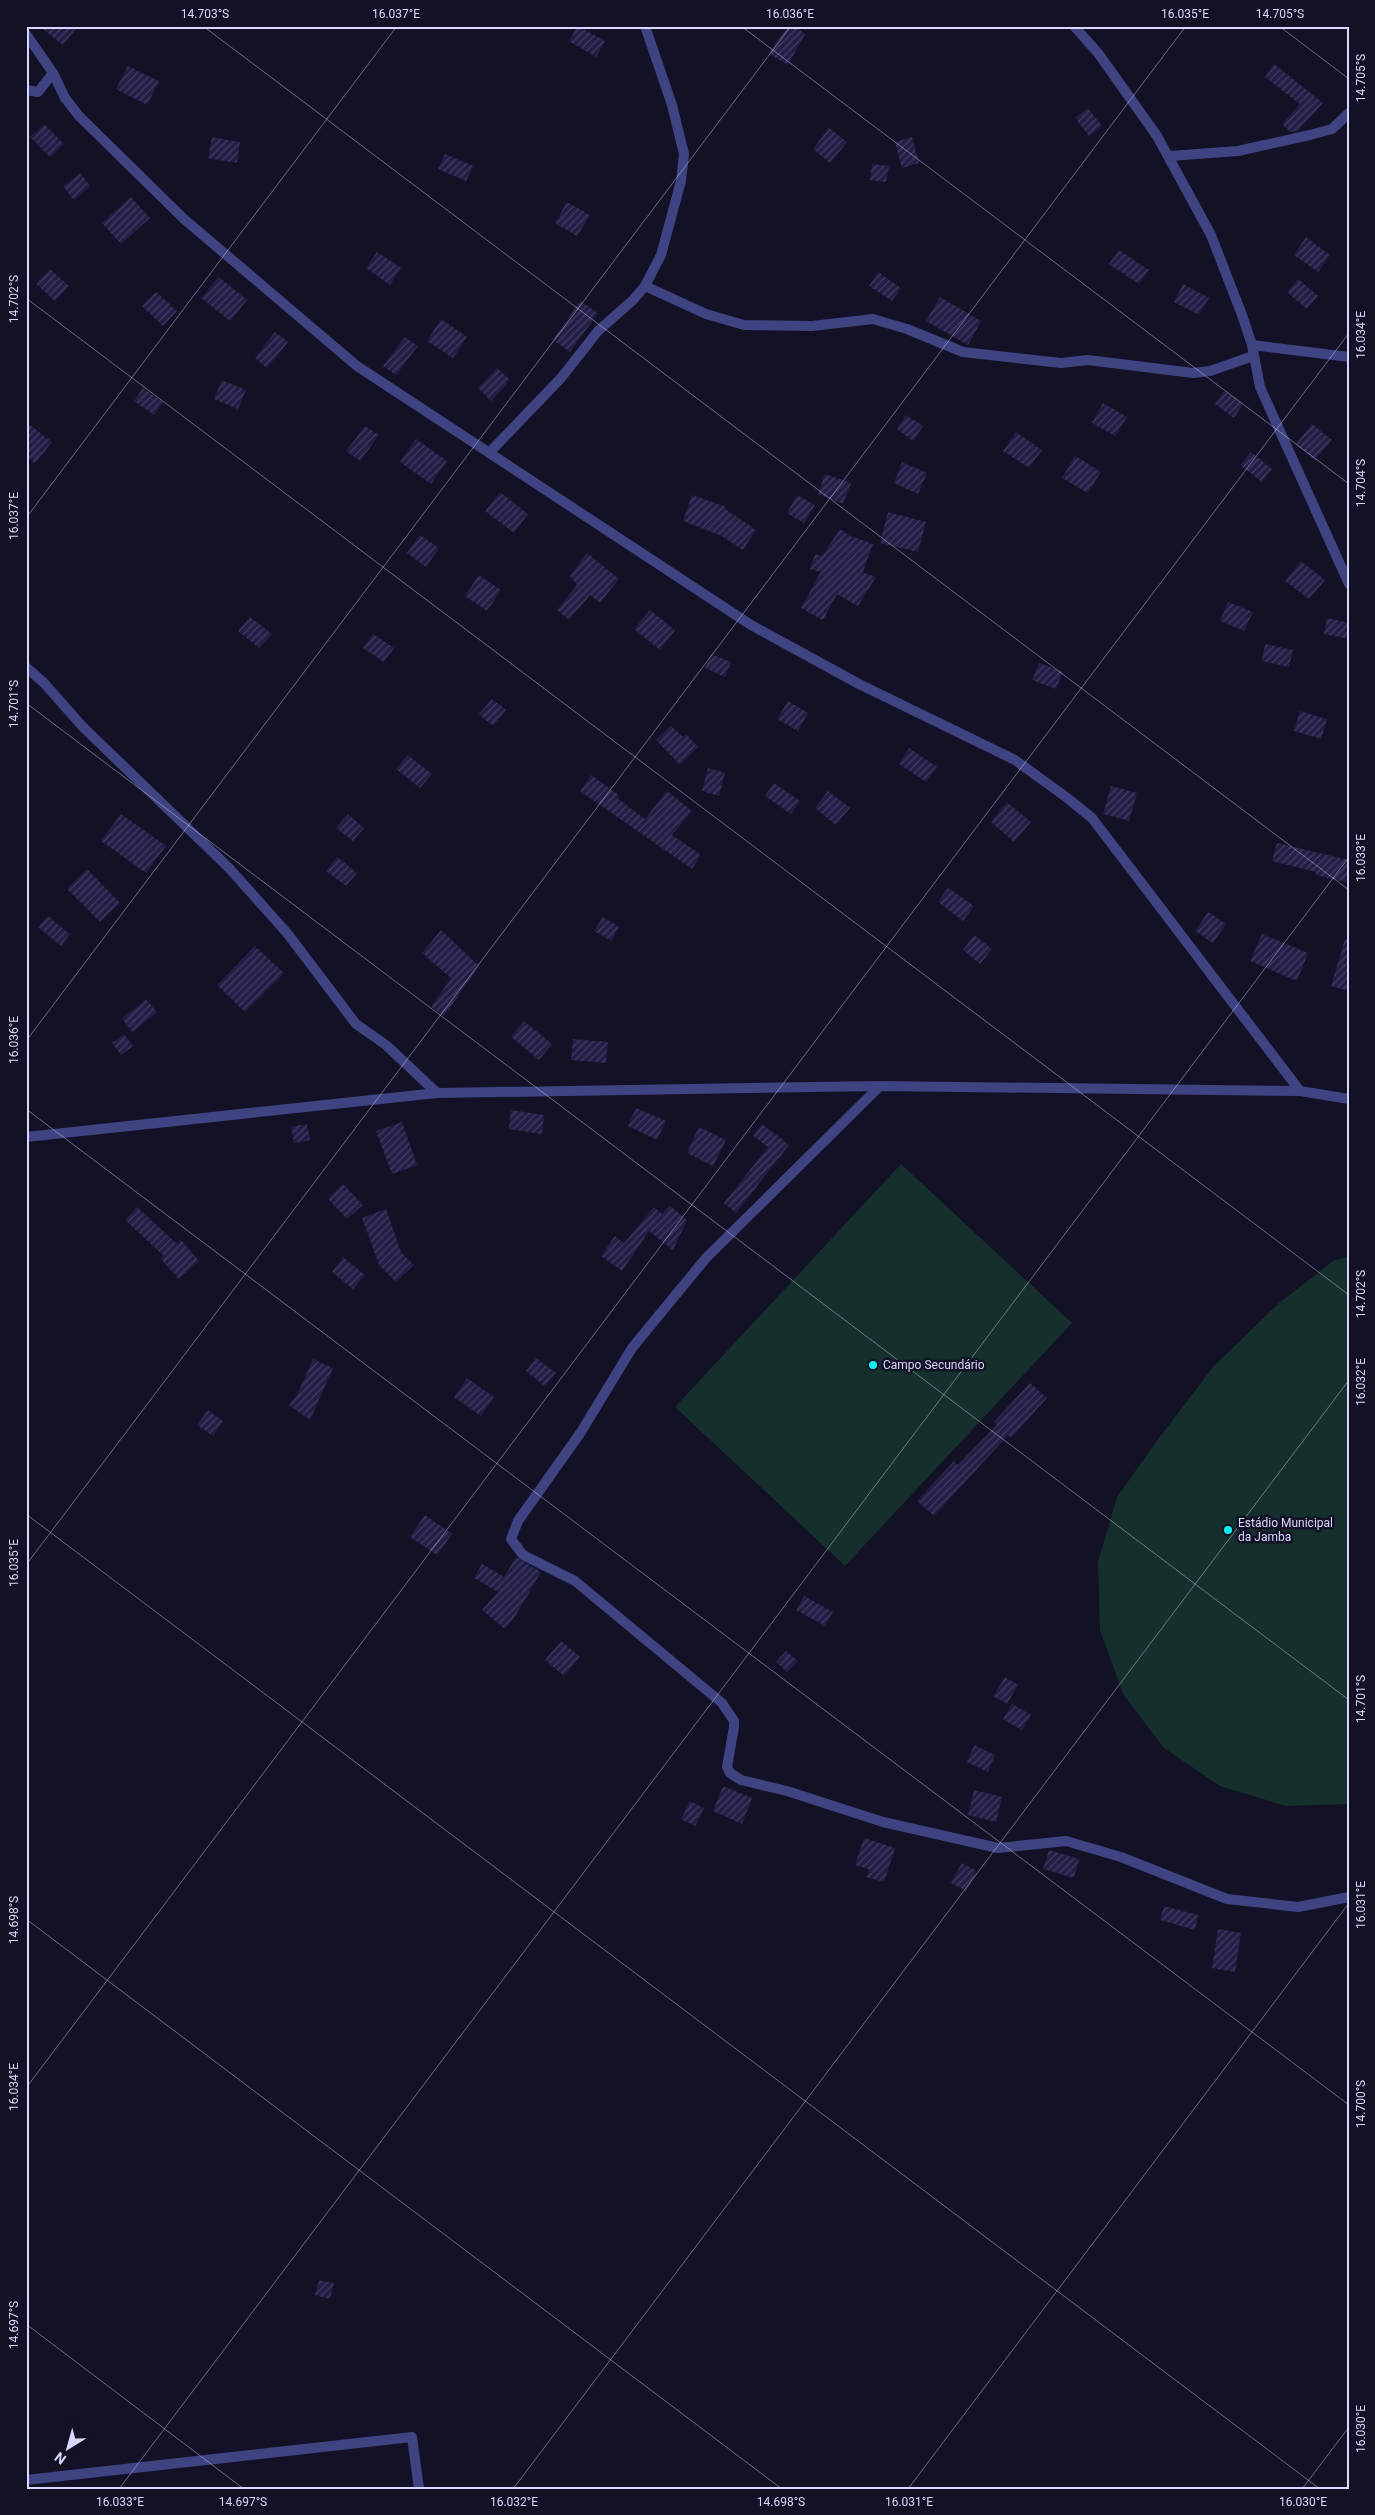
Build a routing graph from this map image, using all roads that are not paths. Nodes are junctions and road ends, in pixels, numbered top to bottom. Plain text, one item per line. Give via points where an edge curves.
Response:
1 (645, 26) edge
2 (1074, 26) edge
3 (26, 34) edge
4 (53, 73) junction
5 (26, 90) edge
6 (1349, 113) edge
7 (1170, 156) junction
8 (645, 286) junction
9 (1252, 350) junction
10 (1349, 356) edge
11 (489, 453) junction
12 (1349, 584) edge
13 (26, 667) edge
14 (880, 1086) junction
15 (1300, 1090) junction
16 (437, 1093) junction
17 (1349, 1098) edge
18 (26, 1137) edge
19 (1349, 1898) edge
20 (26, 2480) edge
21 (418, 2489) edge

1 - 8 street via 672,105 684,154 681,181 660,255
2 - 7 street via 1098,53
3 - 4 street
4 - 5 street via 38,92
4 - 11 street via 79,116 184,219 357,366
6 - 7 street via 1332,129 1310,136 1238,151
7 - 9 street via 1211,235
8 - 9 street via 706,314 744,325 812,326 873,319 963,352 1061,363 1088,360 1193,373 1210,371
8 - 11 street via 634,300 598,331 562,378
9 - 10 street
9 - 12 street via 1260,387
11 - 15 street via 751,625 859,684 1015,760 1066,797 1092,818 1104,833
13 - 16 street via 83,727 229,868 288,934 356,1024 386,1045
14 - 15 street
14 - 16 street
14 - 19 street via 706,1258 632,1348 581,1432 518,1521 512,1532 514,1546 523,1555 575,1581 722,1704 734,1721 727,1767 741,1780 787,1790 883,1822 998,1848 1066,1841 1121,1857 1227,1898 1298,1907
15 - 17 street
16 - 18 street
20 - 21 street via 412,2437

